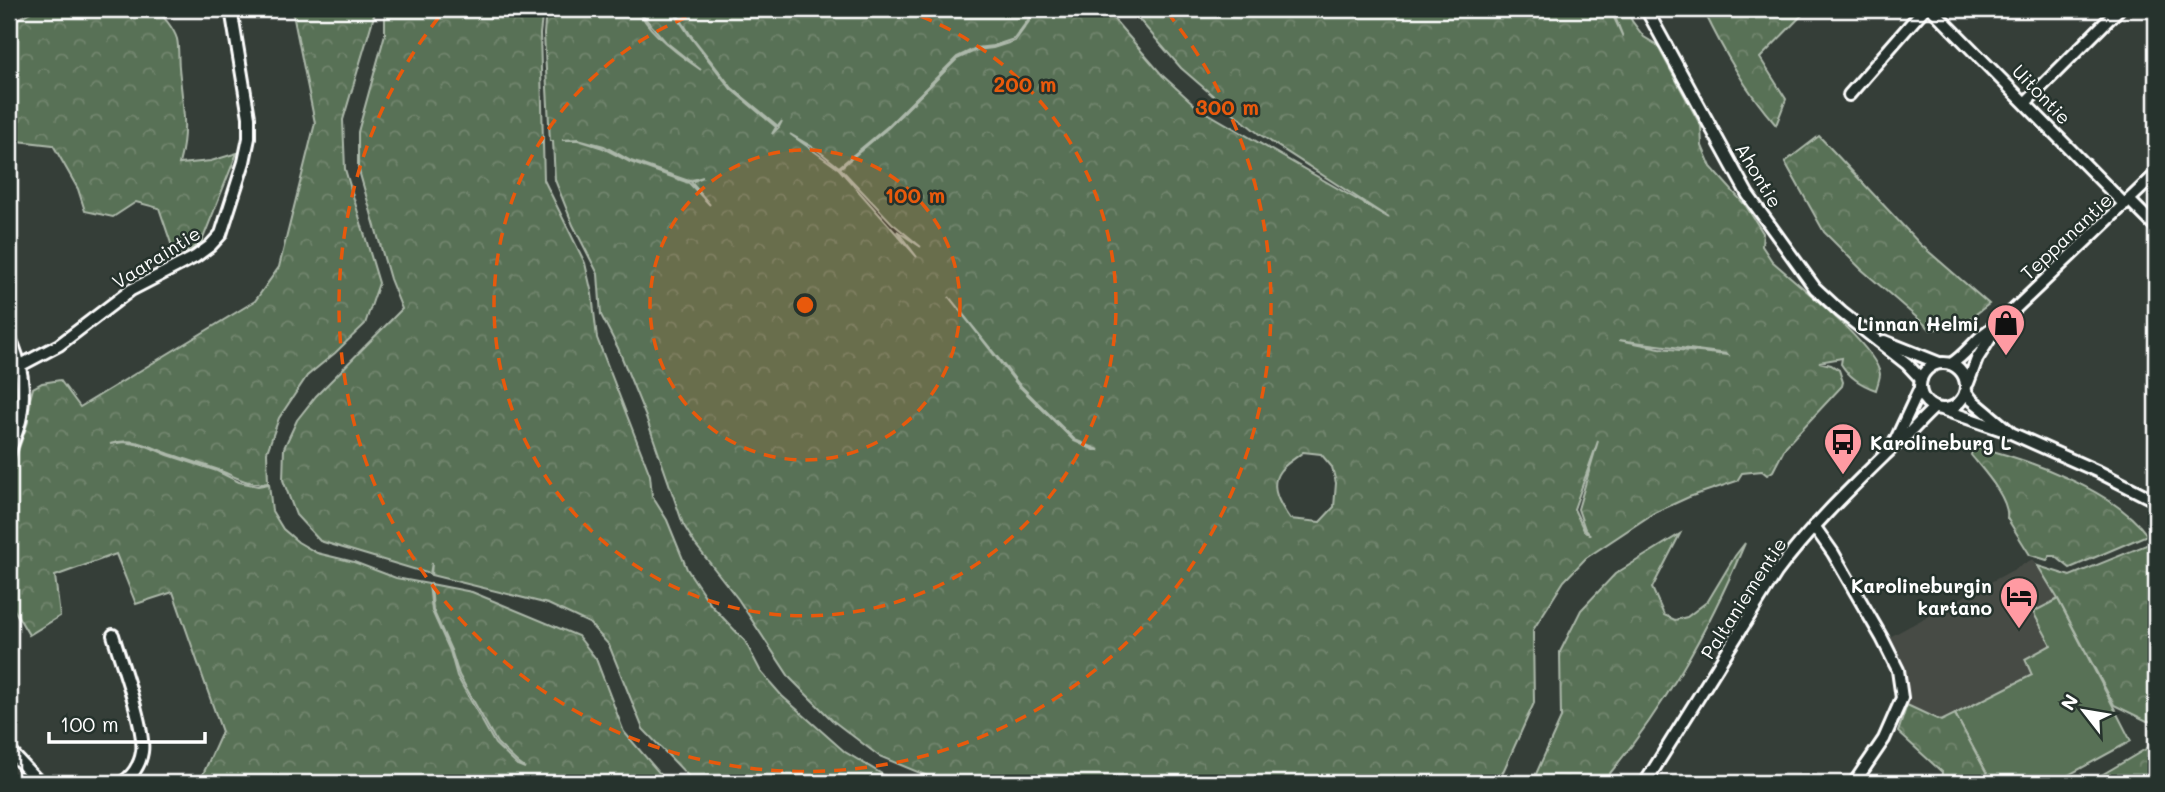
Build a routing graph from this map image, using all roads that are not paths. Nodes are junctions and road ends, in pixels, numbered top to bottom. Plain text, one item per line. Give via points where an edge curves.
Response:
1 (231, 9) edge
2 (1646, 9) edge
3 (1924, 9) edge
4 (1932, 9) edge
5 (2119, 9) edge
6 (1849, 95) dead end
7 (2026, 102) junction
8 (2156, 174) edge
9 (9, 202) edge
10 (2127, 203) junction
11 (9, 210) edge
12 (2156, 227) edge
13 (1999, 324) junction
14 (9, 336) edge
15 (1871, 336) junction
16 (1945, 363) junction
17 (20, 365) junction
18 (1921, 384) junction
19 (1967, 390) junction
20 (1939, 409) junction
21 (2011, 433) junction
22 (1892, 449) junction
23 (9, 453) edge
24 (2156, 501) edge
25 (1814, 526) junction
26 (113, 635) dead end
27 (9, 750) edge
28 (45, 783) edge
29 (121, 783) edge
30 (1645, 783) edge
31 (1854, 783) edge

1 - 17 street, Vaaraintie via 249,138 221,234 195,257 131,290 59,345
2 - 15 street, Ahontie via 1748,195 1815,288
3 - 6 street
4 - 7 street, Uitontie
5 - 7 street
7 - 10 street, Uitontie
8 - 10 street, Teppanantie
9 - 11 street
10 - 12 street, Uitontie
10 - 13 street, Teppanantie
13 - 16 street, Teppanantie via 1968,351
13 - 19 street, Teppanantie via 1977,359
14 - 17 street
15 - 16 street, Ahontie
15 - 18 street, Ahontie via 1907,364
16 - 18 street via 1926,370
16 - 19 street via 1960,369
17 - 23 street via 21,417
18 - 20 street via 1924,400
18 - 22 street, Paltaniementie
19 - 20 street via 1956,406
19 - 21 street via 1972,400
20 - 21 street
20 - 22 street, Paltaniementie via 1919,421
21 - 24 street
22 - 25 street, Paltaniementie
25 - 30 street, Paltaniementie via 1776,573
25 - 31 street via 1898,670 1902,698 1884,738
26 - 29 street via 143,750 138,767
27 - 28 street

